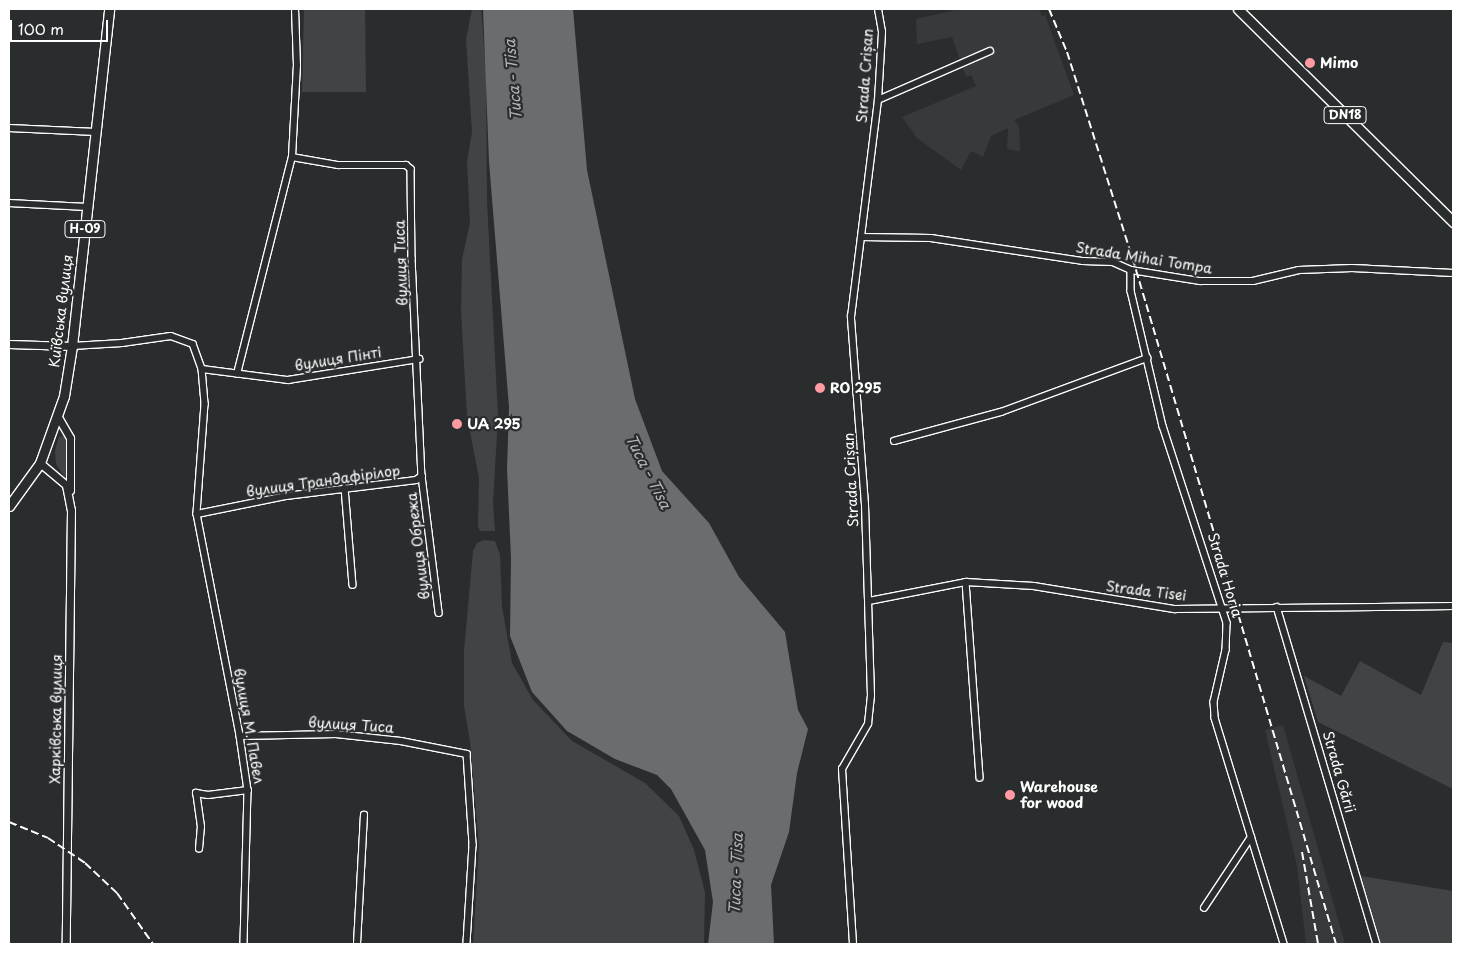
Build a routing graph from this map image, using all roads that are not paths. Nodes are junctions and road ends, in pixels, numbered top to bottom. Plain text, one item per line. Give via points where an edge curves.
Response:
1 (109, 9) edge
2 (295, 9) edge
3 (878, 9) edge
4 (1238, 9) edge
5 (990, 51) dead end
6 (878, 100) junction
7 (9, 128) edge
8 (96, 132) junction
9 (292, 157) junction
10 (9, 204) edge
11 (87, 207) junction
12 (1453, 222) edge
13 (860, 237) junction
14 (1131, 270) junction
15 (1453, 273) edge
16 (9, 344) edge
17 (72, 346) junction
18 (418, 358) junction
19 (1147, 358) junction
20 (202, 369) junction
21 (237, 374) junction
22 (58, 417) junction
23 (894, 441) dead end
24 (40, 463) junction
25 (422, 476) junction
26 (345, 488) junction
27 (70, 495) junction
28 (9, 506) edge
29 (197, 514) junction
30 (966, 582) junction
31 (353, 585) dead end
32 (869, 601) junction
33 (1453, 606) edge
34 (1277, 607) junction
35 (1224, 608) junction
36 (439, 613) dead end
37 (240, 736) junction
38 (980, 776) dead end
39 (248, 790) junction
40 (364, 815) dead end
41 (1251, 837) junction
42 (199, 848) dead end
43 (1204, 908) dead end
44 (66, 944) edge
45 (244, 944) edge
46 (357, 944) edge
47 (467, 944) edge
48 (853, 944) edge
49 (1284, 944) edge
50 (1377, 944) edge

1 - 8 main road, Київська вулиця / Н-09
2 - 9 street via 297,66
3 - 6 street, Strada Crișan via 882,32
4 - 12 main road, DN18
5 - 6 street
6 - 13 street, Strada Crișan
7 - 8 street
8 - 11 main road, Київська вулиця / Н-09
9 - 18 street, вулиця Тиса via 338,165 406,165 411,170
9 - 21 street
10 - 11 street
11 - 17 main road, Київська вулиця / Н-09
13 - 14 street, Strada Mihai Tompa via 931,238 1083,261 1113,262
13 - 32 street, Strada Crișan via 851,317
14 - 15 street, Strada Mihai Tompa via 1219,282 1253,281 1299,270 1352,268
14 - 19 street, Strada Horia via 1131,291
16 - 17 street
17 - 20 street via 122,344 171,336 193,344
17 - 22 main road, Київська вулиця / Н-09
18 - 21 street, вулиця Пінті via 288,380
18 - 25 street, вулиця Тиса
19 - 23 street via 1001,412
19 - 35 street, Strada Horia via 1164,426
20 - 21 street, вулиця Пінті
20 - 29 street, вулиця М. Павел via 205,404
22 - 24 main road, Київська вулиця / Н-09
22 - 27 street, Харківська вулиця via 70,438
24 - 27 street via 60,478
24 - 28 main road, Н-09
25 - 26 street, вулиця Трандафірілор via 416,480
25 - 36 street, вулиця Обрежа
26 - 29 street, вулиця Трандафірілор
26 - 31 street
27 - 44 street, Харківська вулиця
29 - 37 street, вулиця М. Павел
30 - 32 street, Strada Tisei
30 - 35 street, Strada Tisei via 1034,586 1153,607
30 - 38 street
32 - 48 street, Strada Crișan via 871,712 868,724 842,769
33 - 34 street, Strada Tisei
34 - 35 street, Strada Tisei
34 - 50 street, Strada Gării
35 - 41 street, Strada Horia via 1227,643 1214,710
37 - 39 street, вулиця М. Павел
37 - 47 street, вулиця Тиса via 336,734 467,754 473,845
39 - 42 street via 208,795 196,793 201,827
39 - 45 street, вулиця М. Павел
40 - 46 street
41 - 43 street
41 - 49 street, Strada Horia

